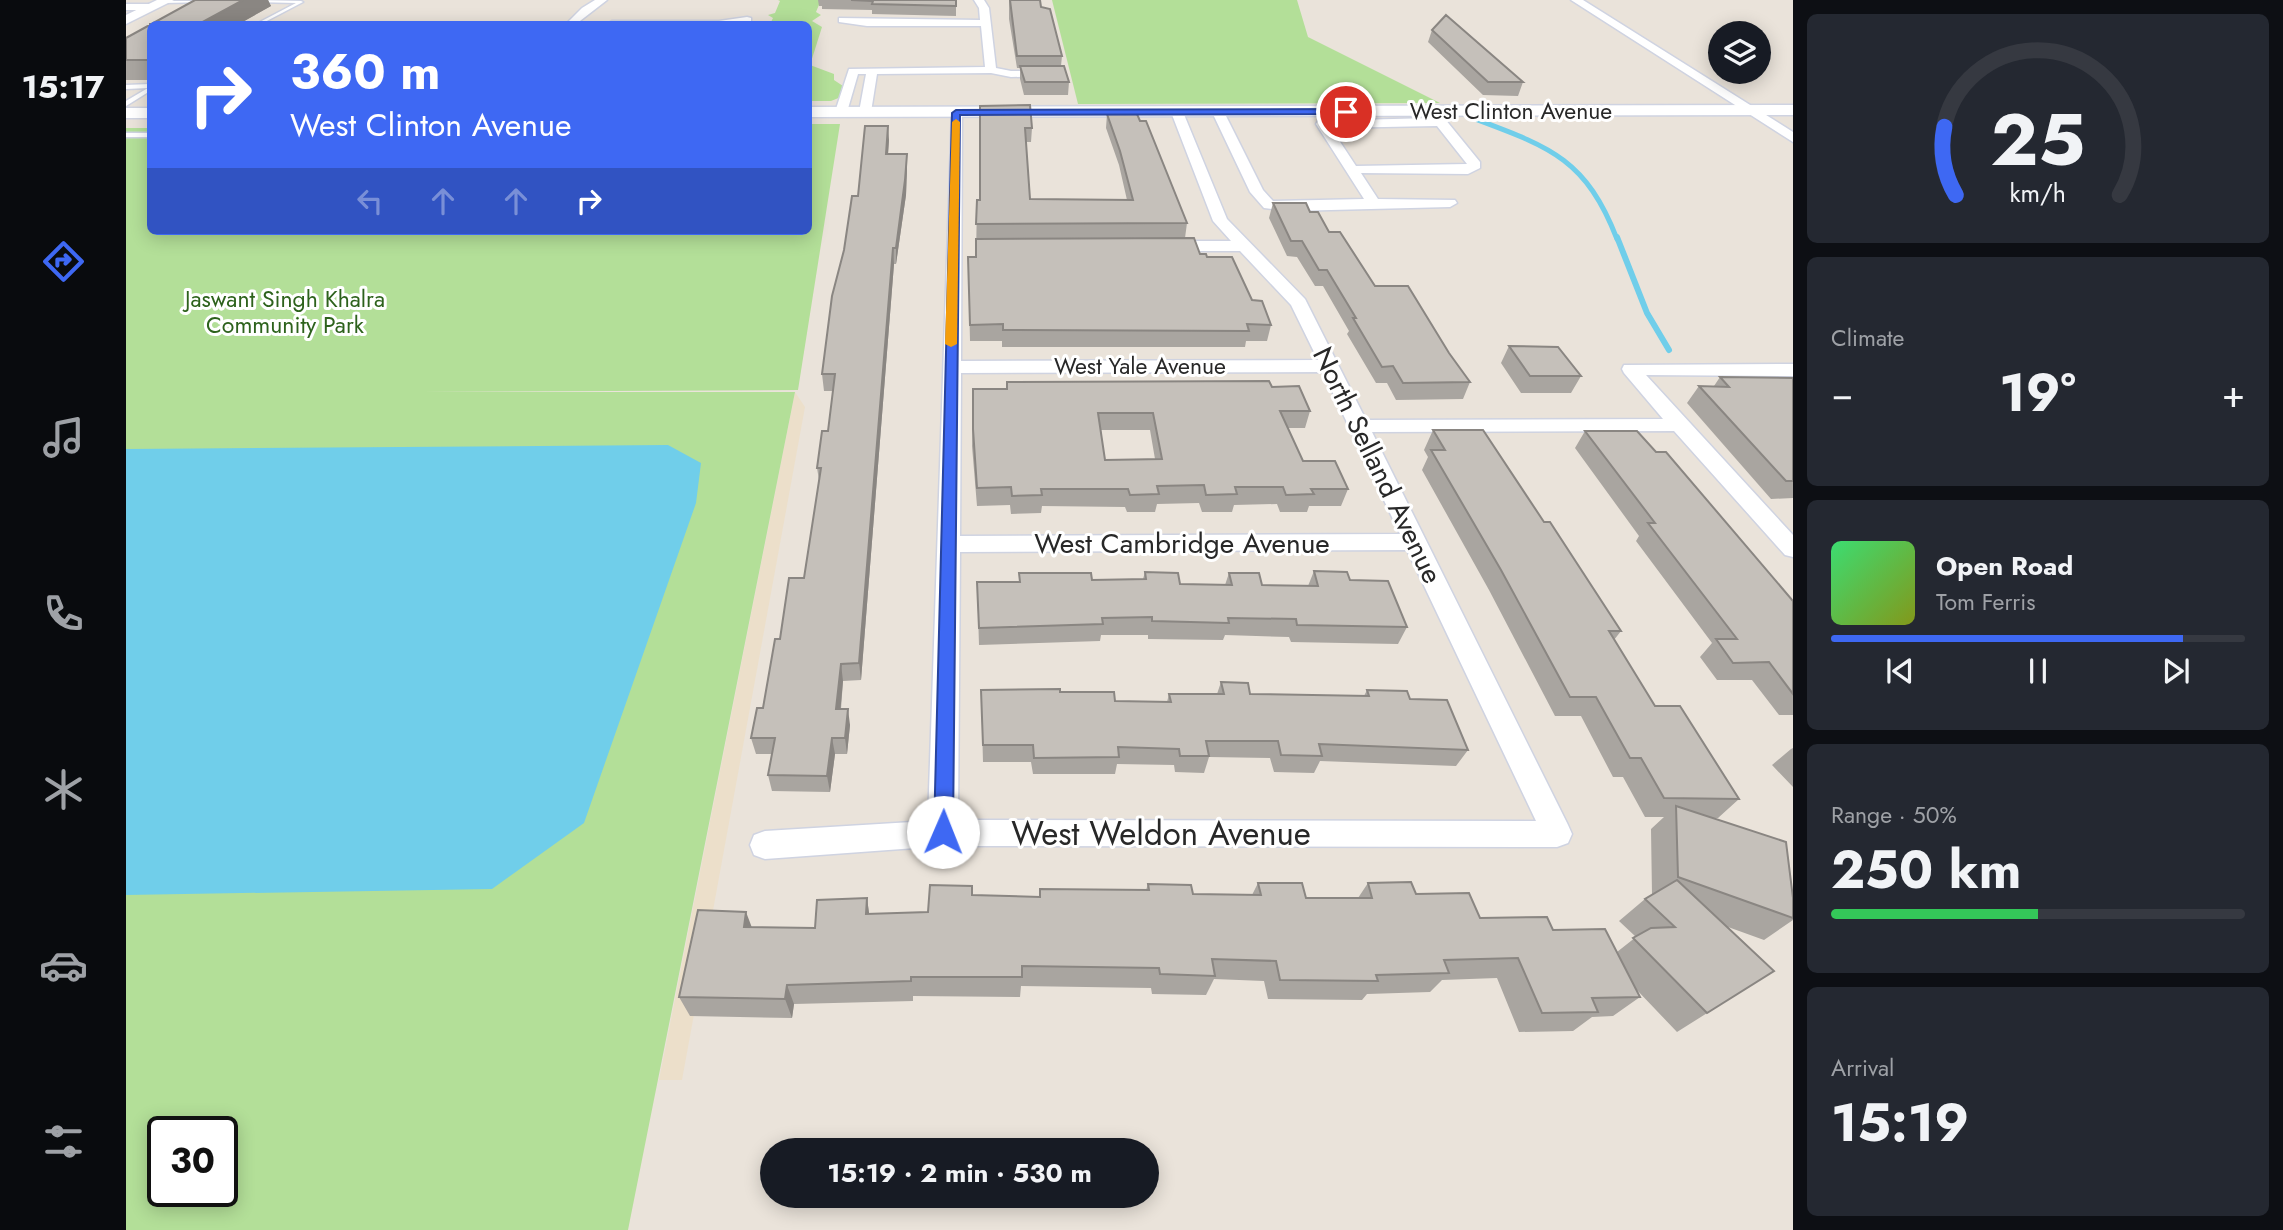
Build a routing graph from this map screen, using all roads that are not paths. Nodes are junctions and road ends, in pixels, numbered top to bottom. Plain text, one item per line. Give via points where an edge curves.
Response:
1 (602, 0) edge
2 (979, 0) edge
3 (1576, 0) edge
4 (243, 1) edge
5 (161, 3) edge
6 (126, 7) edge
7 (208, 8) edge
8 (126, 20) edge
9 (747, 20) dead end
10 (842, 20) dead end
11 (264, 21) edge
12 (574, 21) edge
13 (740, 21) edge
14 (985, 23) junction
15 (872, 70) junction
16 (991, 70) junction
17 (1060, 74) edge
18 (126, 87) edge
19 (147, 88) edge
20 (147, 90) edge
21 (126, 104) edge
22 (1748, 110) junction
23 (1793, 110) edge
24 (812, 112) edge
25 (841, 112) junction
26 (866, 112) junction
27 (1218, 112) junction
28 (126, 113) edge
29 (147, 113) edge
30 (956, 113) junction
31 (1177, 113) junction
32 (1437, 116) junction
33 (126, 135) edge
34 (147, 135) edge
35 (1793, 138) edge
36 (1353, 172) junction
37 (1374, 203) junction
38 (1450, 203) dead end
39 (1147, 246) edge
40 (1245, 246) junction
41 (1329, 366) junction
42 (951, 367) junction
43 (1793, 370) edge
44 (1679, 425) junction
45 (1358, 426) junction
46 (1415, 542) junction
47 (1790, 543) edge
48 (948, 544) junction
49 (943, 832) junction
50 (1557, 834) joint
51 (765, 845) dead end

1 - 12 street
2 - 14 street
3 - 22 street
4 - 11 lane via 301,2
5 - 6 street
5 - 7 lane via 218,2
5 - 8 main road
9 - 13 street
10 - 14 street
14 - 16 street
15 - 16 street
15 - 25 street via 853,71
15 - 26 street
16 - 17 street
18 - 19 lane
20 - 21 lane
22 - 23 main road, West Clinton Avenue
22 - 32 main road, West Clinton Avenue
22 - 35 street
24 - 25 main road, West Clinton Avenue
25 - 26 main road, West Clinton Avenue
26 - 30 main road, West Clinton Avenue
27 - 31 main road, West Clinton Avenue
27 - 32 main road, West Clinton Avenue
27 - 37 street via 1257,192 1269,205
28 - 29 main road
30 - 31 main road, West Clinton Avenue
30 - 42 street via 960,247
31 - 40 street, North Selland Avenue via 1220,221
32 - 36 street via 1322,124
32 - 36 street via 1475,165 1468,170
33 - 34 lane
36 - 37 street
37 - 38 street
39 - 40 street
40 - 41 street, North Selland Avenue via 1299,303
41 - 42 street, West Yale Avenue
41 - 45 street, North Selland Avenue
42 - 48 street
43 - 44 street via 1631,369
44 - 45 street
44 - 47 street
45 - 46 street, North Selland Avenue
46 - 48 street, West Cambridge Avenue
46 - 50 street, North Selland Avenue
48 - 49 street
49 - 50 street, West Weldon Avenue
49 - 51 street, West Weldon Avenue

